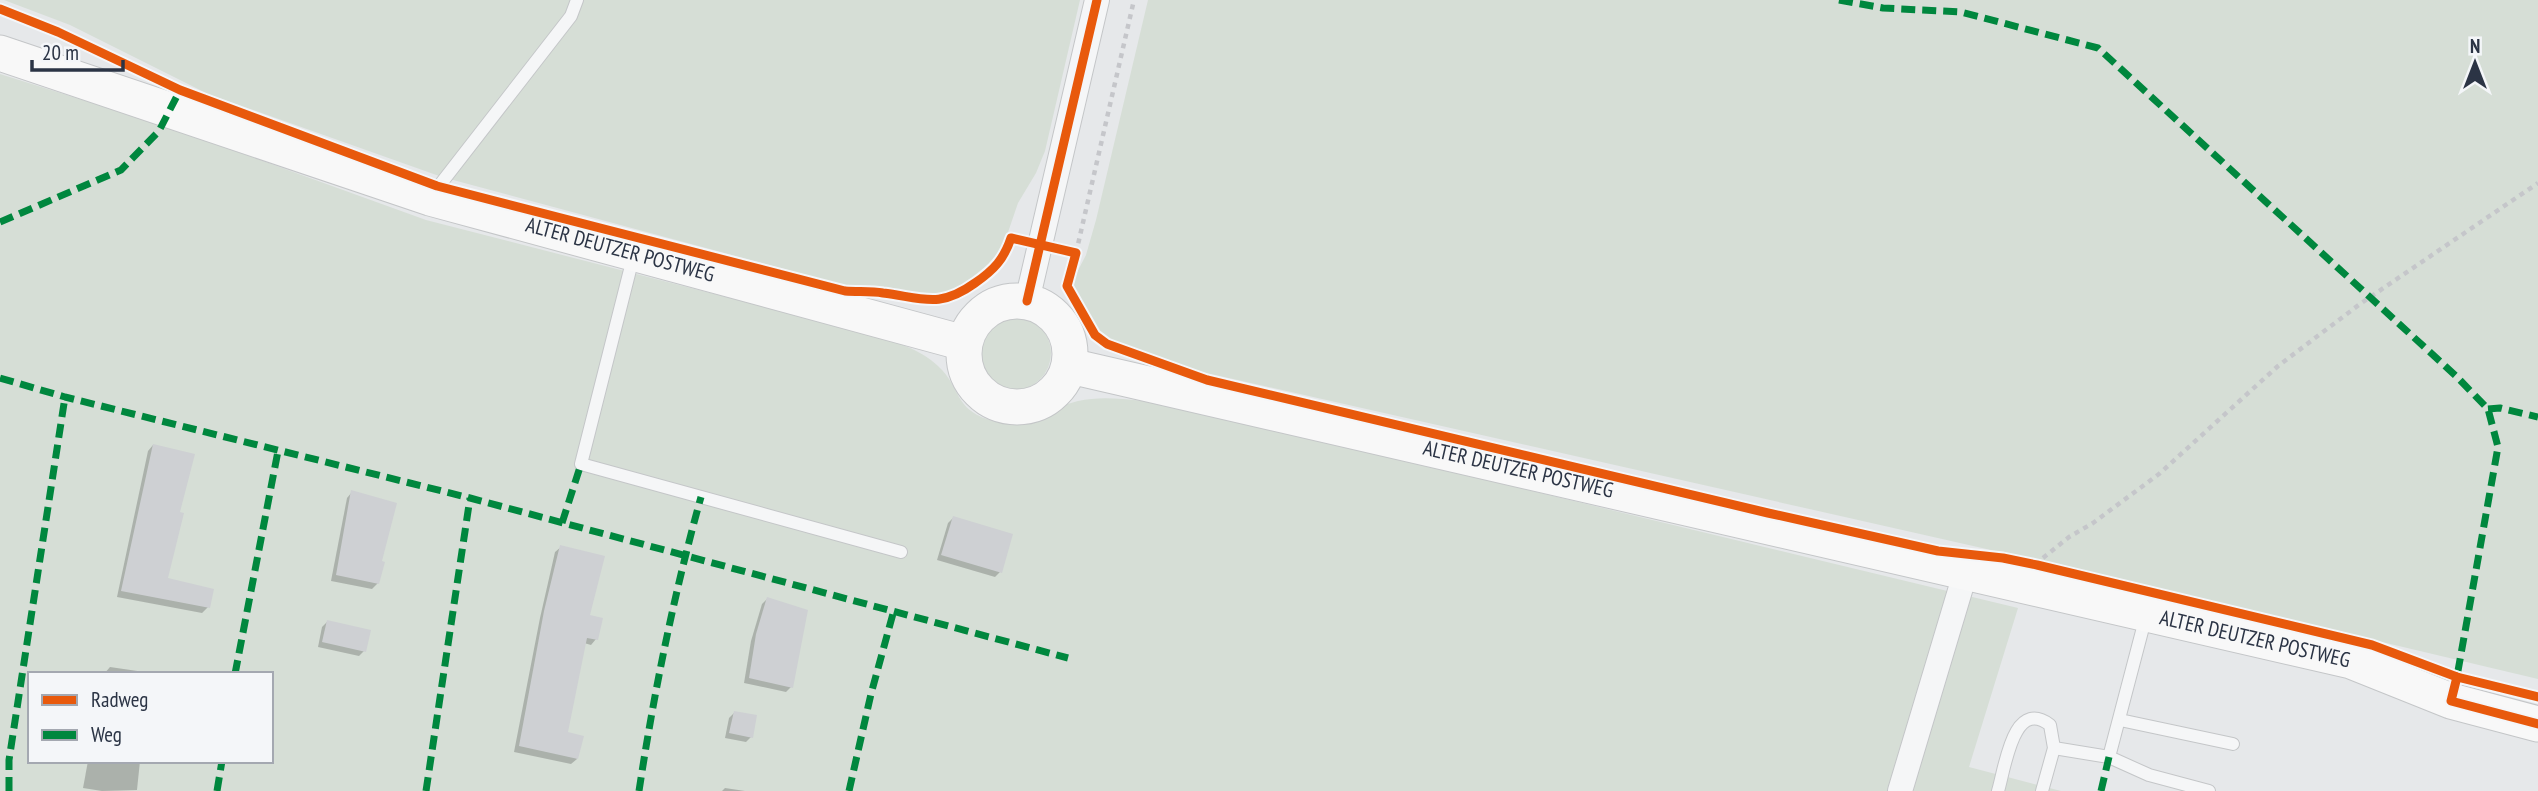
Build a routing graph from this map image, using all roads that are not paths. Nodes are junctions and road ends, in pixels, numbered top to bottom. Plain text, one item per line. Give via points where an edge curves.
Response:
1 (577, 0) edge
2 (1097, 0) edge
3 (0, 53) edge
4 (430, 198) junction
5 (634, 254) junction
6 (1027, 301) junction
7 (964, 342) junction
8 (1070, 366) junction
9 (901, 552) dead end
10 (1965, 574) junction
11 (2147, 615) junction
12 (2120, 720) junction
13 (2538, 724) edge
14 (2232, 744) dead end
15 (2054, 748) junction
16 (2109, 757) junction
17 (1900, 791) edge
18 (1998, 791) edge
19 (2042, 791) edge
20 (2209, 791) edge

1 - 4 lane via 571,16
2 - 6 street
3 - 4 street, ALTER DEUTZER POSTWEG
4 - 5 street, ALTER DEUTZER POSTWEG
5 - 7 street, ALTER DEUTZER POSTWEG
5 - 9 lane via 581,464
6 - 7 street via 1006,301 987,309 972,323
6 - 8 street via 1047,309 1062,325 1070,345
7 - 8 street via 963,363 971,383 985,398 1004,407 1026,407 1045,400 1061,386
8 - 10 street, ALTER DEUTZER POSTWEG
10 - 11 street, ALTER DEUTZER POSTWEG
10 - 17 street
11 - 12 lane
11 - 13 street, ALTER DEUTZER POSTWEG via 2351,661 2451,701
12 - 14 lane
12 - 16 lane
15 - 16 lane
15 - 18 lane via 2047,722 2023,721 2015,730
15 - 19 lane
16 - 20 lane via 2149,775

